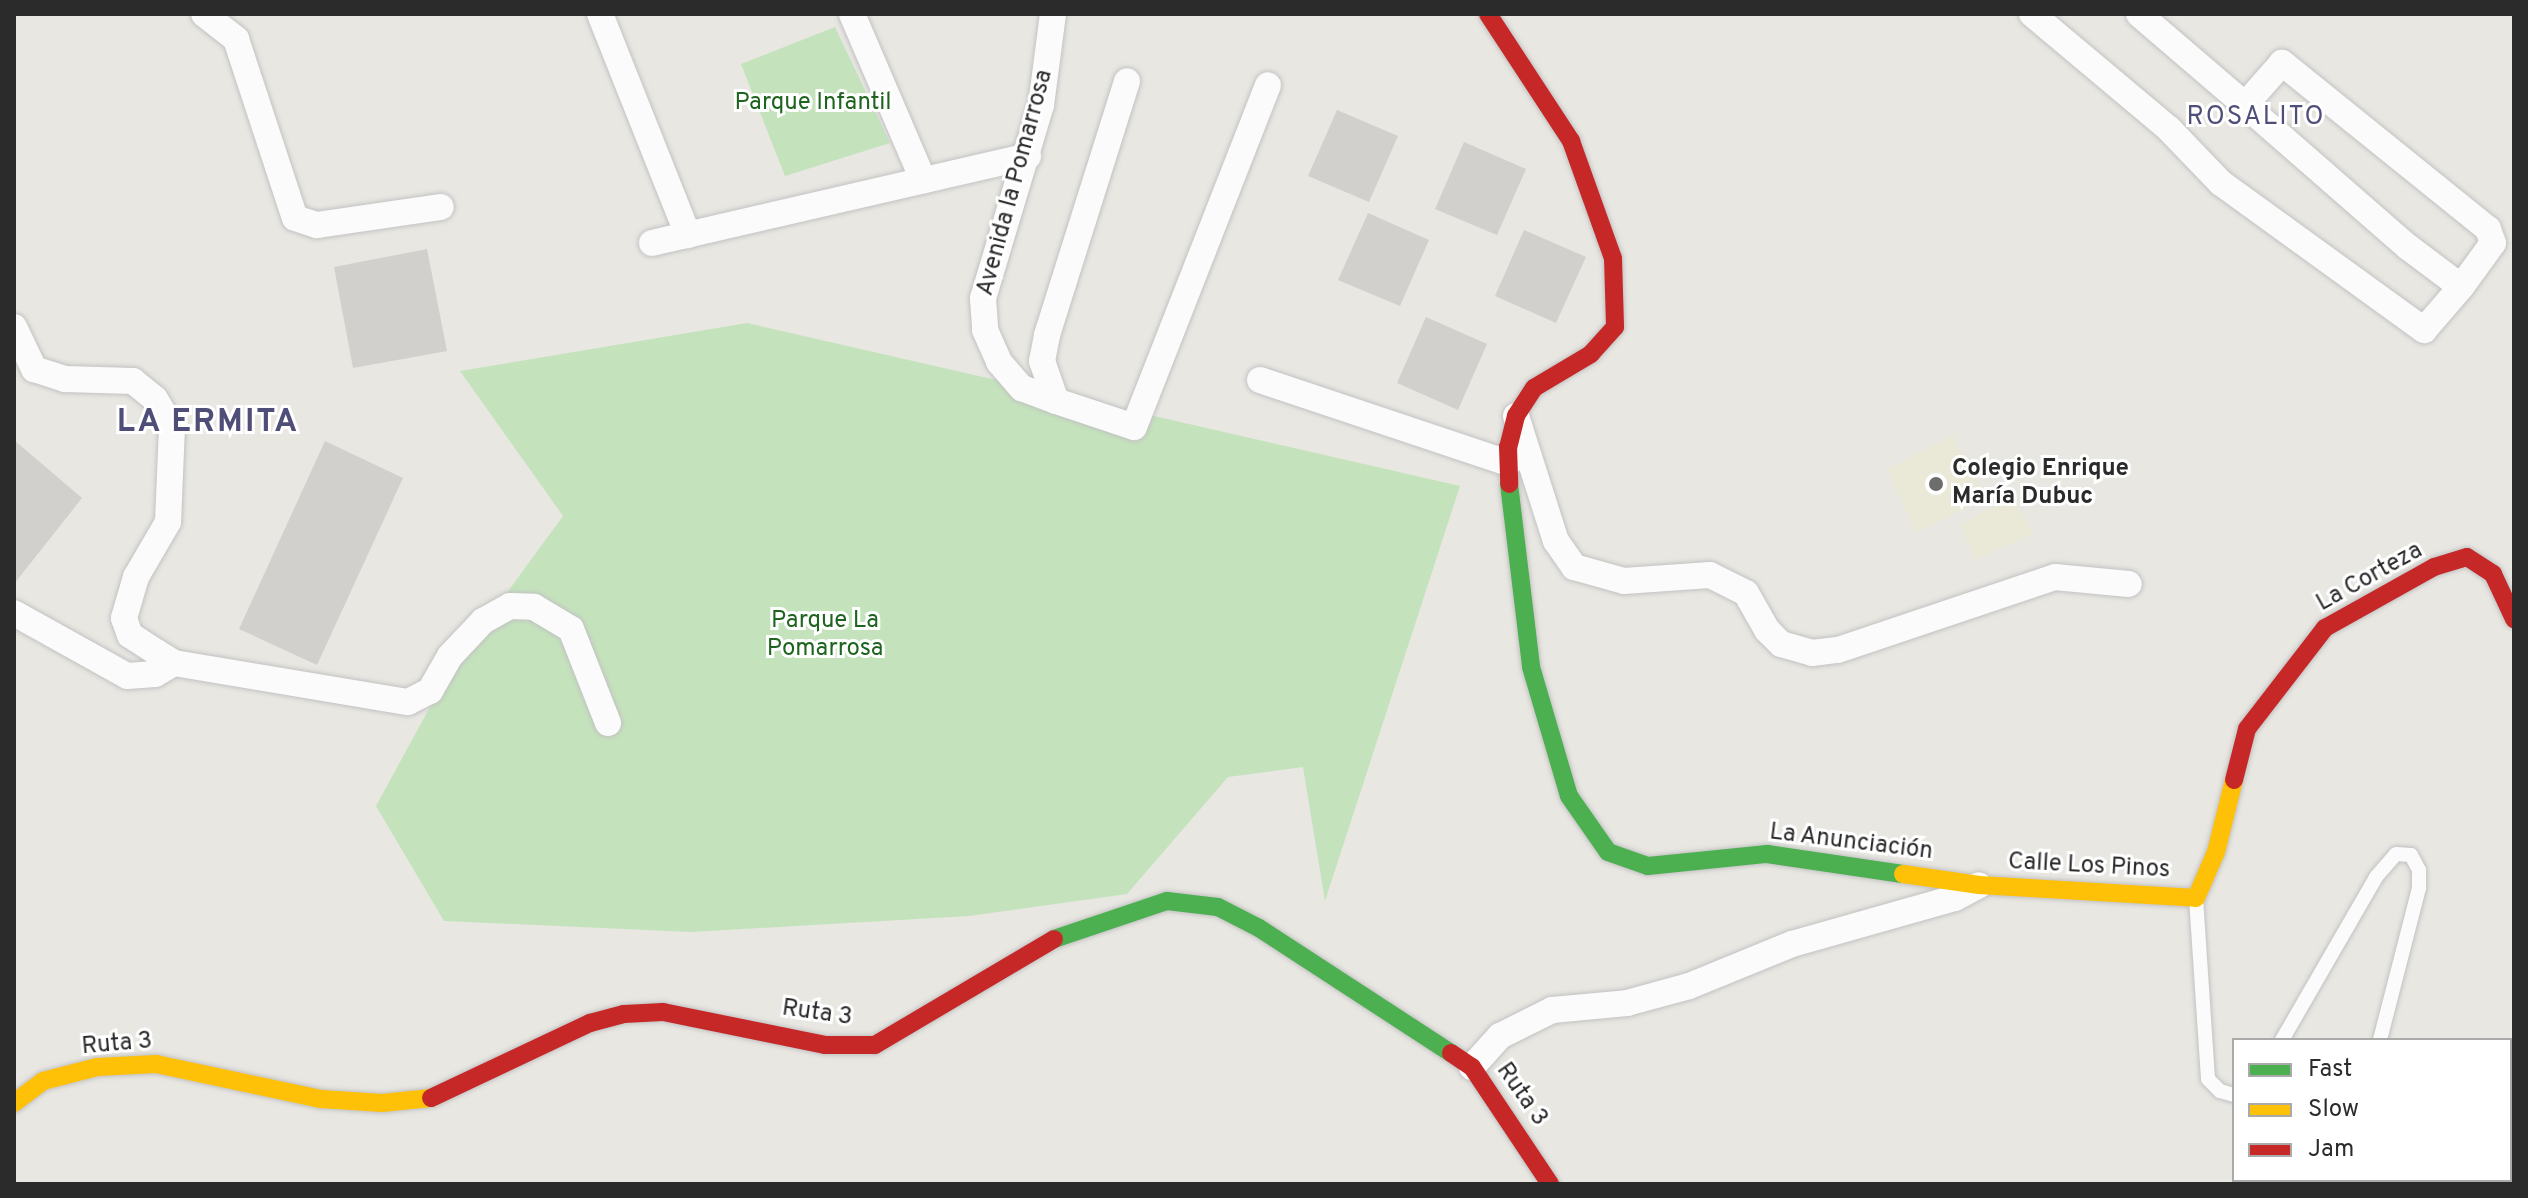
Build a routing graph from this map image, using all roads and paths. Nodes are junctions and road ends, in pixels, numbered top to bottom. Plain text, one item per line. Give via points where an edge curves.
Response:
1 (204, 14) edge
2 (600, 14) edge
3 (852, 14) edge
4 (1053, 14) edge
5 (1488, 14) edge
6 (2032, 14) edge
7 (2139, 14) edge
8 (1127, 81) dead end
9 (1268, 85) dead end
10 (2245, 105) junction
11 (1028, 156) junction
12 (923, 180) junction
13 (441, 207) dead end
14 (688, 235) junction
15 (652, 243) dead end
16 (2461, 287) junction
17 (14, 327) edge
18 (1260, 380) dead end
19 (1056, 401) junction
20 (1516, 416) junction
21 (1508, 463) junction
22 (2129, 584) dead end
23 (14, 613) edge
24 (2514, 619) edge
25 (174, 663) junction
26 (608, 723) dead end
27 (1979, 885) junction
28 (2196, 898) junction
29 (2283, 1038) edge
30 (2381, 1038) edge
31 (1472, 1067) junction
32 (2232, 1094) edge
33 (14, 1103) edge
34 (1550, 1184) edge

1 - 13 street via 236,39 295,218 317,225
2 - 14 street
3 - 12 street
4 - 11 street, Avenida la Pomarrosa
5 - 20 street via 1571,141 1613,258 1618,293 1615,327 1591,354 1534,388
6 - 16 street via 2169,129 2221,183 2424,330
7 - 10 street
8 - 19 street via 1047,335 1042,361
9 - 19 street via 1134,427
10 - 16 street
10 - 16 street via 2282,63 2488,229 2493,243
11 - 12 street
11 - 19 street, Avenida la Pomarrosa via 983,298 985,330 1022,388
12 - 14 street
14 - 15 street
17 - 25 street via 34,369 65,379 133,381 155,399 172,427 168,522 136,577 124,618 130,635
18 - 21 street
20 - 21 street, La Anunciación
20 - 22 street via 1556,541 1574,567 1624,581 1710,575 1746,593 1781,644 1812,653 1838,650 2055,577
21 - 27 street, La Anunciación via 1511,532 1531,667 1569,796 1608,852 1648,866 1767,854
23 - 25 street via 127,676 155,674
24 - 28 street, La Corteza via 2493,574 2467,557 2434,567 2325,628 2247,729 2216,852
25 - 26 street via 408,702 430,691 450,656 483,621 510,606 534,607 571,629
27 - 28 street, Calle Los Pinos
27 - 31 street via 1955,898 1792,944 1689,986 1627,1003 1552,1010 1500,1036
28 - 32 lane via 2208,1079
29 - 30 lane via 2376,877 2396,854 2411,855 2419,870 2419,888
31 - 33 street, Ruta 3 via 1259,928 1218,907 1167,901 1099,920 1045,943 875,1045 825,1045 663,1012 624,1014 590,1023 431,1098 382,1103 321,1099 156,1064 97,1067 43,1081
31 - 34 street, Ruta 3

